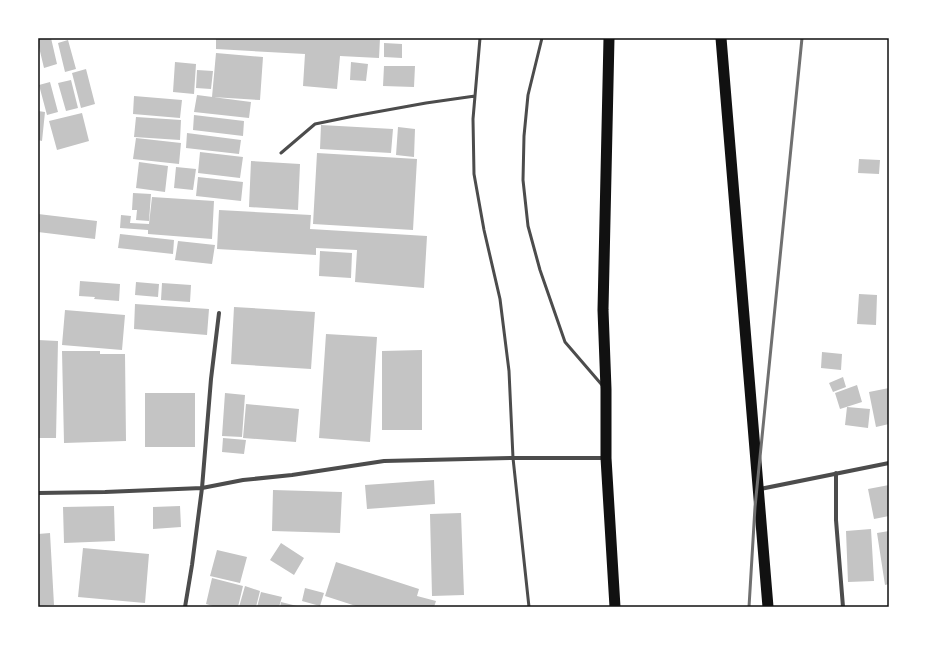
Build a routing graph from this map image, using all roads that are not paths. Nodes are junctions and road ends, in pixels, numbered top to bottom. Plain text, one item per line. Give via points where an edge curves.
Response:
1 (480, 38) edge
2 (542, 38) edge
3 (609, 38) edge
4 (721, 38) edge
5 (475, 96) junction
6 (281, 153) dead end
7 (219, 313) dead end
8 (606, 390) junction
9 (513, 458) junction
10 (606, 458) junction
11 (889, 462) edge
12 (836, 473) junction
13 (202, 488) junction
14 (757, 490) junction
15 (38, 493) edge
16 (185, 607) edge
17 (530, 607) edge
18 (615, 607) edge
19 (768, 607) edge
20 (844, 607) edge

1 - 5 lane
2 - 8 lane via 528,96 524,136 523,180 528,226 565,342
3 - 8 highway via 603,310
4 - 14 highway
5 - 6 lane via 315,124
5 - 9 lane via 474,174 500,299 509,371
7 - 13 street
8 - 10 highway
9 - 10 street
9 - 13 street via 384,461
9 - 17 lane
10 - 18 highway
11 - 12 street
12 - 14 street
12 - 20 street via 836,520
13 - 15 street
13 - 16 street
14 - 19 highway

